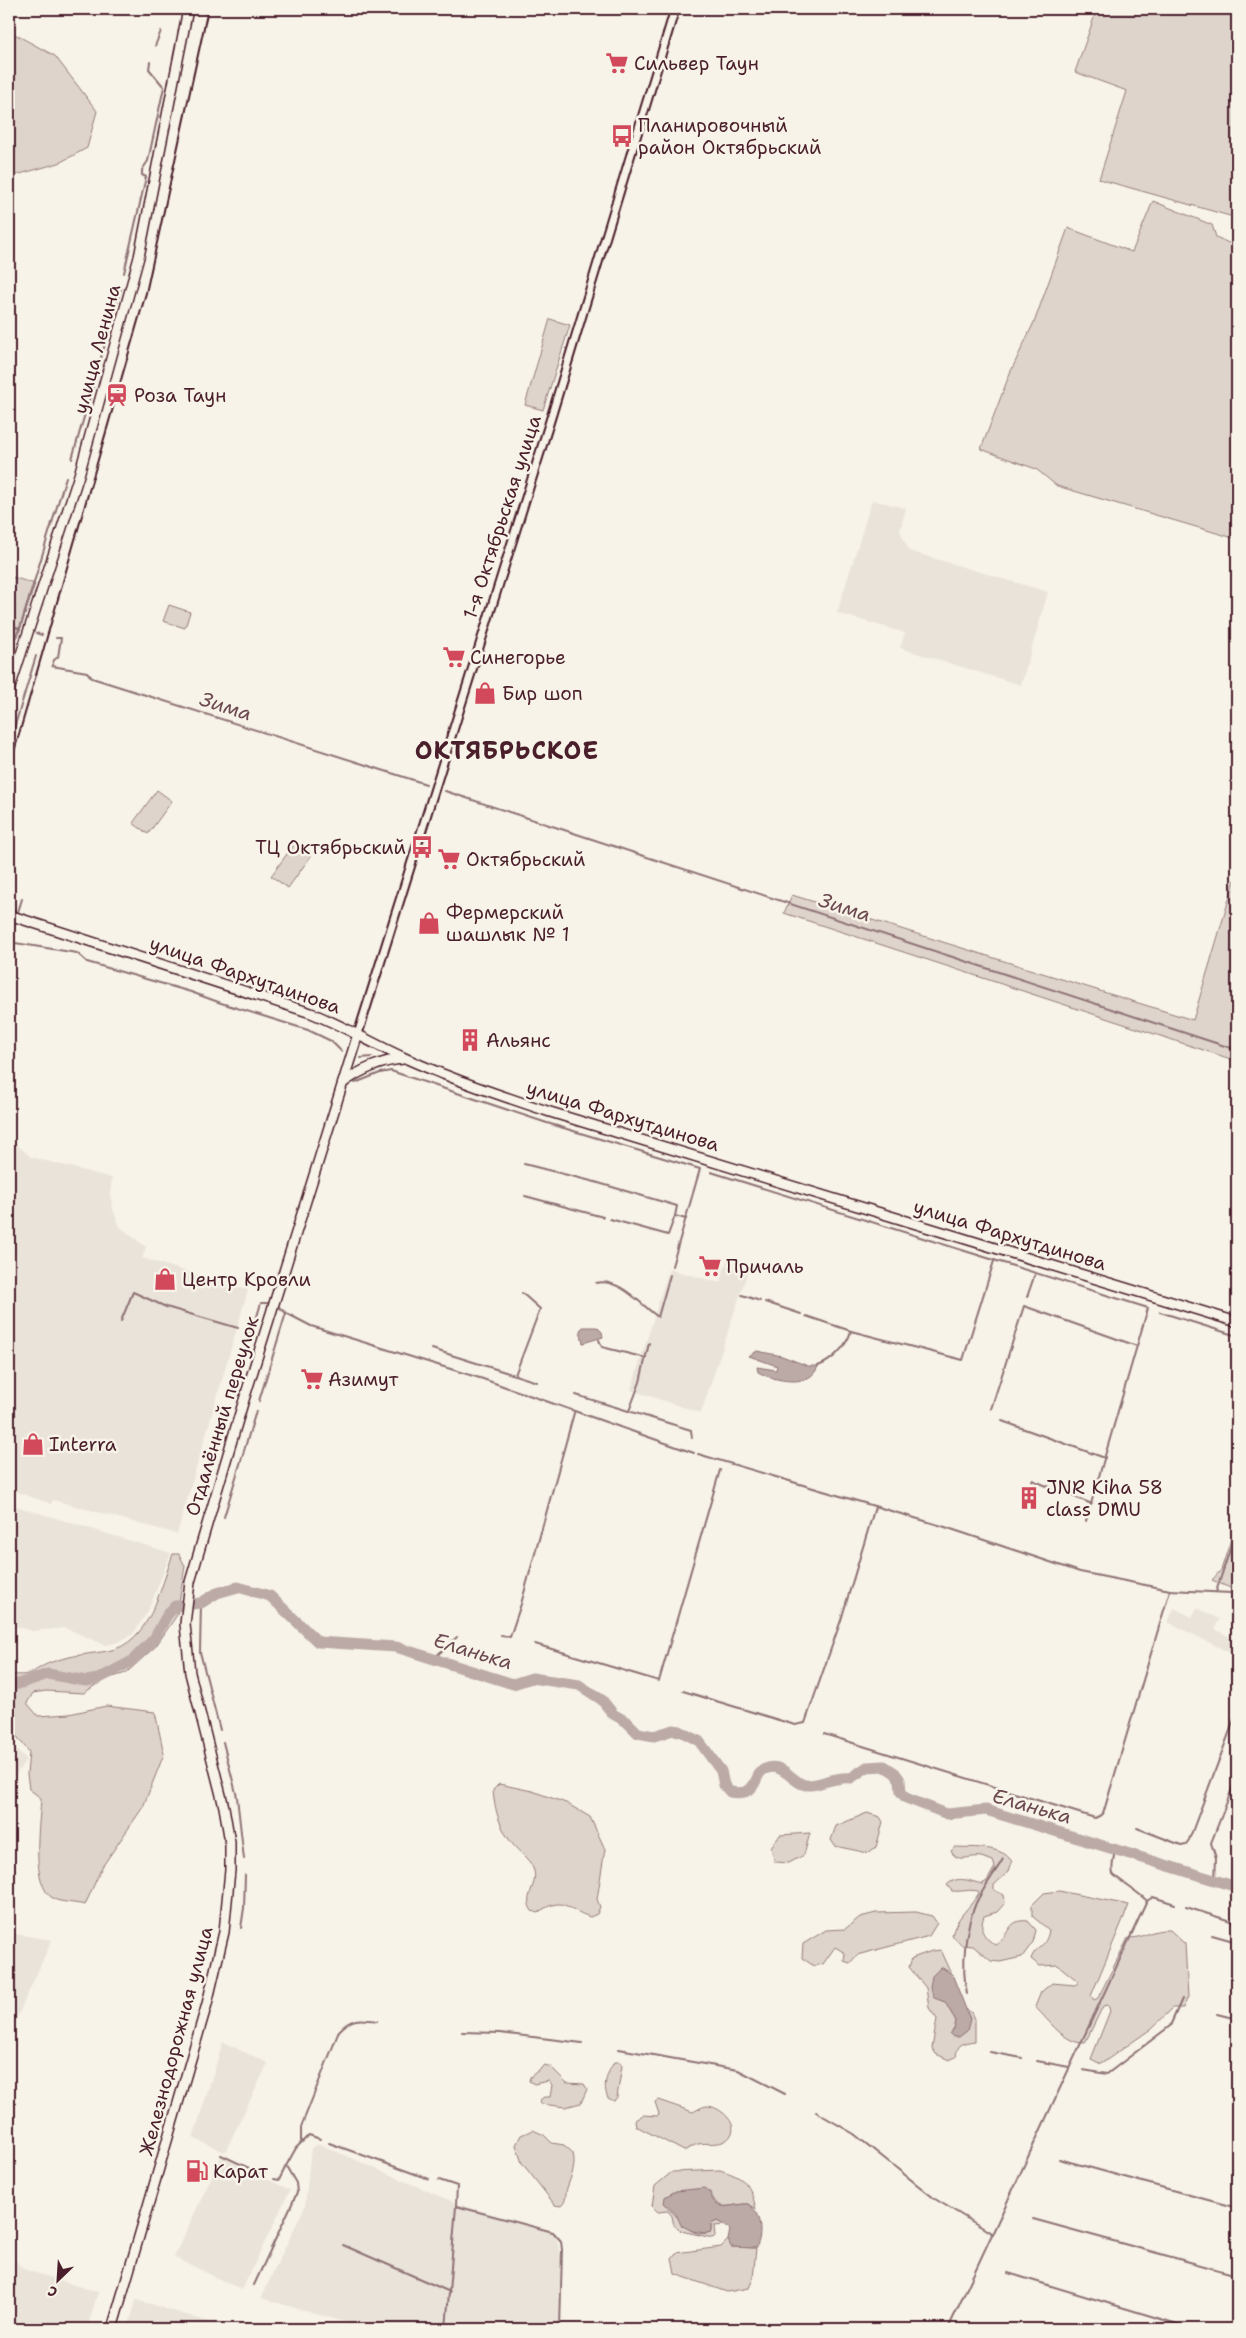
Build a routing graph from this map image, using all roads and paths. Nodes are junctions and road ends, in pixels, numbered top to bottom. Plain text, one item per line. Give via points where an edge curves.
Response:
1 (188, 9) edge
2 (675, 9) edge
3 (9, 690) edge
4 (9, 915) edge
5 (9, 919) edge
6 (60, 931) junction
7 (358, 1034) junction
8 (406, 1059) junction
9 (343, 1083) junction
10 (1237, 1322) edge
11 (198, 1550) joint
12 (112, 2329) edge

1 - 3 main road, улица Ленина via 139,257 79,475
2 - 7 street, 1-я Октябрьская улица
4 - 6 main road, улица Фархутдинова
5 - 6 main road via 39,930
6 - 7 main road, улица Фархутдинова via 260,994
7 - 8 main road, улица Фархутдинова
7 - 9 main road, Отдалённый переулок
8 - 9 main road via 381,1063
8 - 10 main road, улица Фархутдинова via 550,1112
9 - 11 main road, Отдалённый переулок
11 - 12 main road, Железнодорожная улица via 185,1624 190,1673 230,1842 224,1932

